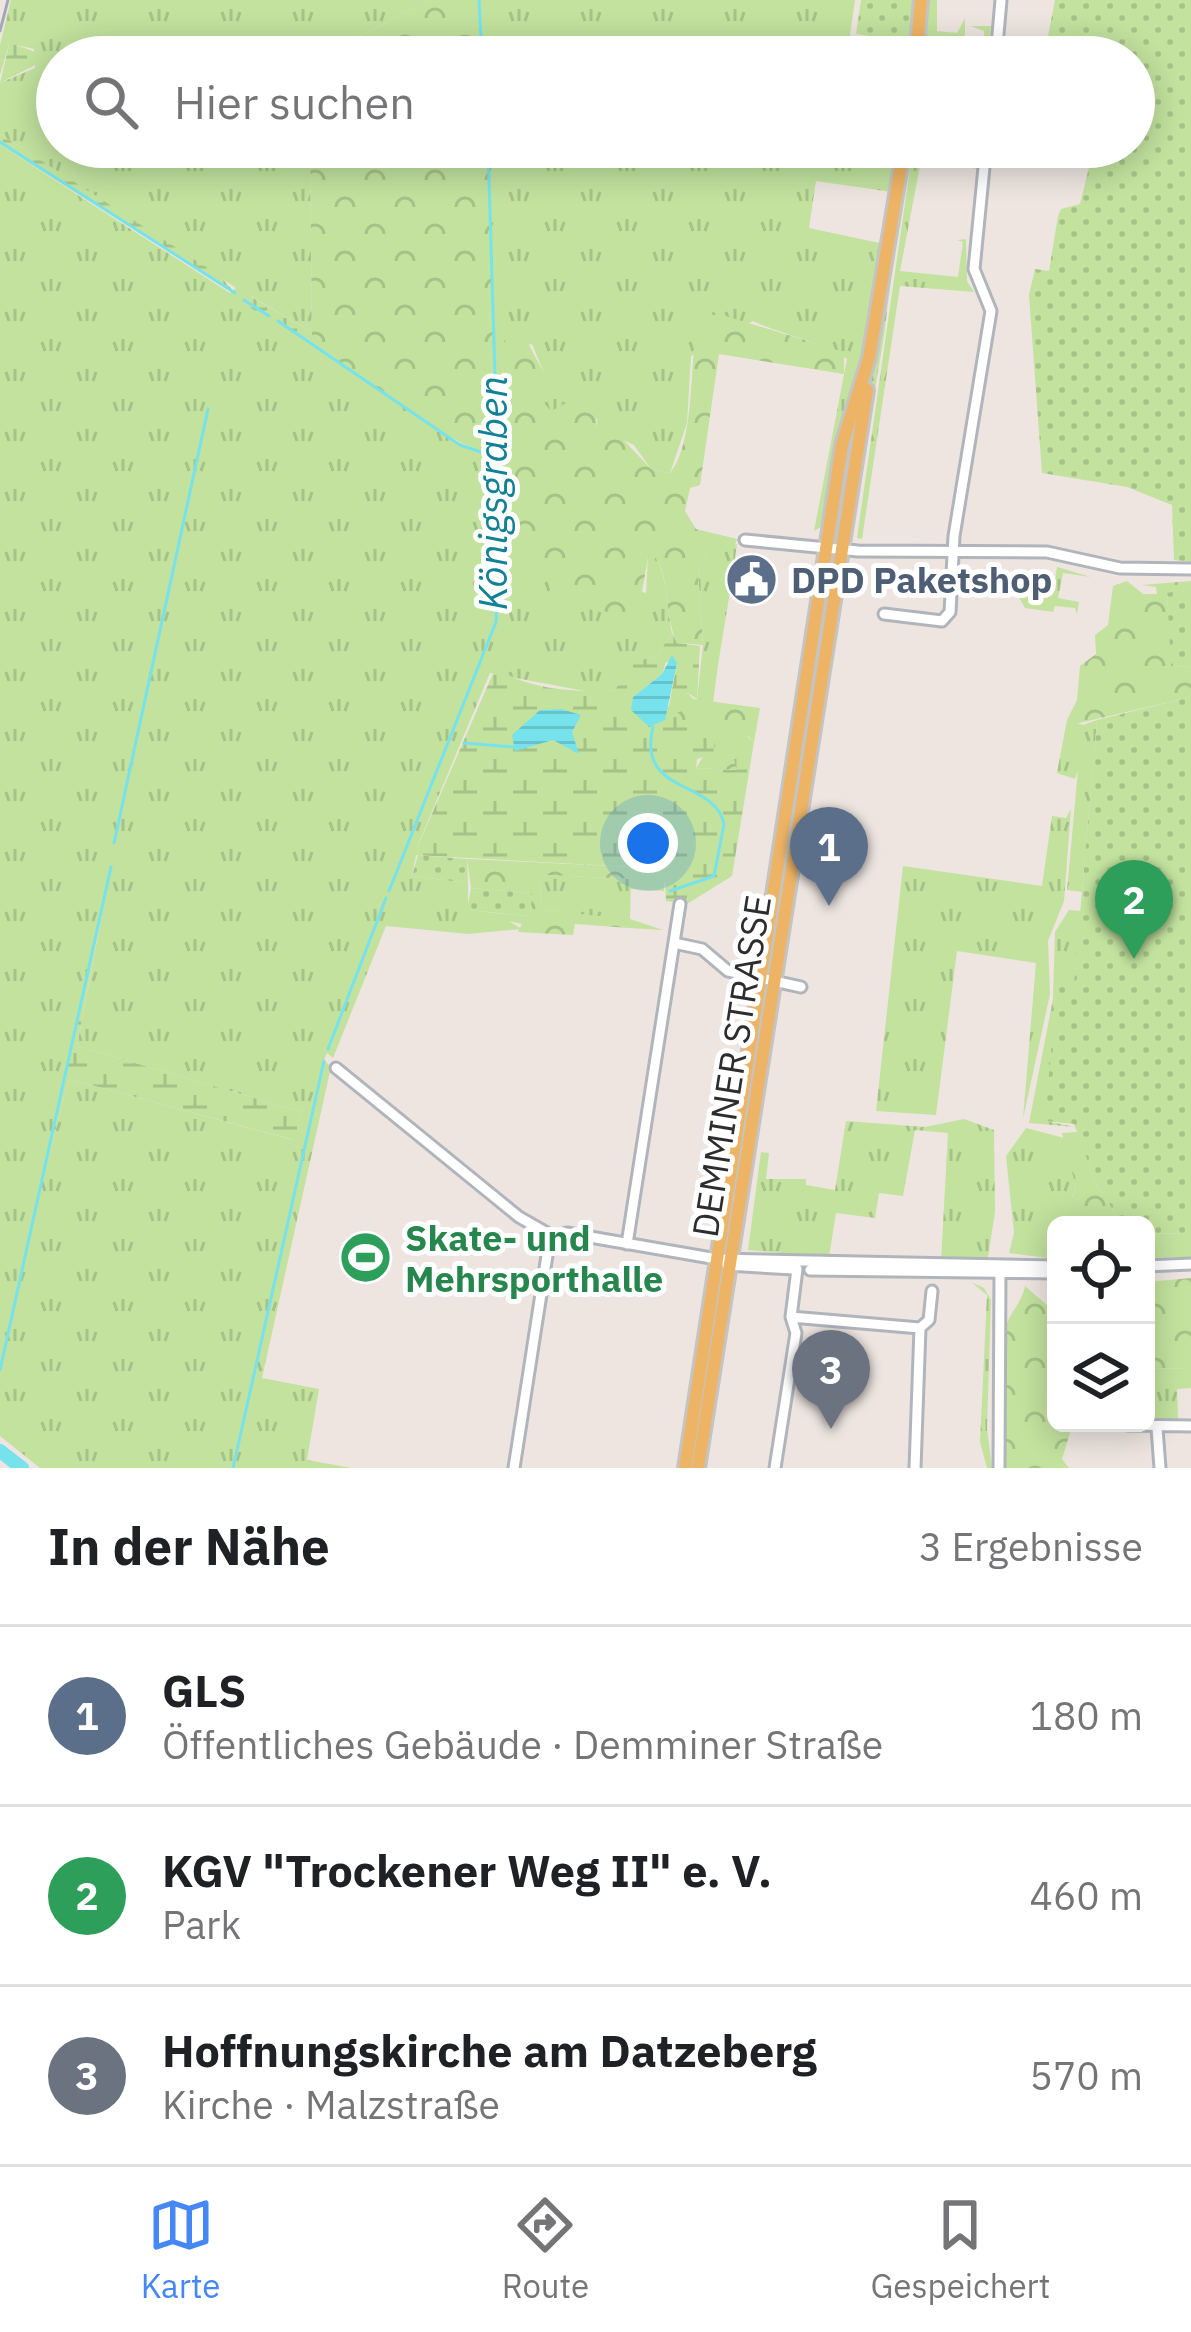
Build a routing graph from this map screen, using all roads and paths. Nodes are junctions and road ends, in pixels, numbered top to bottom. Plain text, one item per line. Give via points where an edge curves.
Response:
1 (921, 0) edge
2 (1001, 0) edge
3 (918, 36) edge
4 (998, 36) edge
5 (901, 168) edge
6 (984, 168) edge
7 (745, 540) dead end
8 (833, 549) junction
9 (954, 550) junction
10 (1191, 569) edge
11 (884, 614) dead end
12 (680, 904) dead end
13 (674, 943) junction
14 (769, 981) junction
15 (801, 987) dead end
16 (336, 1068) dead end
17 (554, 1237) junction
18 (627, 1244) junction
19 (726, 1262) junction
20 (1191, 1264) edge
21 (1155, 1266) edge
22 (797, 1269) junction
23 (1047, 1269) edge
24 (1000, 1270) junction
25 (932, 1291) dead end
26 (791, 1317) junction
27 (920, 1328) junction
28 (1191, 1426) edge
29 (1157, 1428) joint
30 (514, 1468) edge
31 (686, 1468) edge
32 (698, 1468) edge
33 (775, 1468) edge
34 (915, 1468) edge
35 (999, 1468) edge
36 (1160, 1468) edge

1 - 3 main road
2 - 4 street
5 - 8 main road, DEMMINER STRASSE via 877,317 842,445
6 - 9 street via 974,269 991,310
7 - 8 street
8 - 9 street
8 - 14 main road, DEMMINER STRASSE
9 - 10 street
9 - 11 street via 946,619
12 - 13 street
13 - 14 street
13 - 18 street
14 - 15 street
14 - 19 main road, DEMMINER STRASSE
16 - 17 street
17 - 18 street
17 - 30 street
18 - 19 street
19 - 22 street
19 - 24 street
19 - 31 main road, DEMMINER STRASSE
19 - 32 main road, DEMMINER STRASSE
20 - 21 street
22 - 24 street
22 - 26 street
23 - 24 street
24 - 35 street
25 - 27 street via 929,1320
26 - 27 street
26 - 33 street via 796,1333
27 - 34 street
28 - 29 street
29 - 36 street

